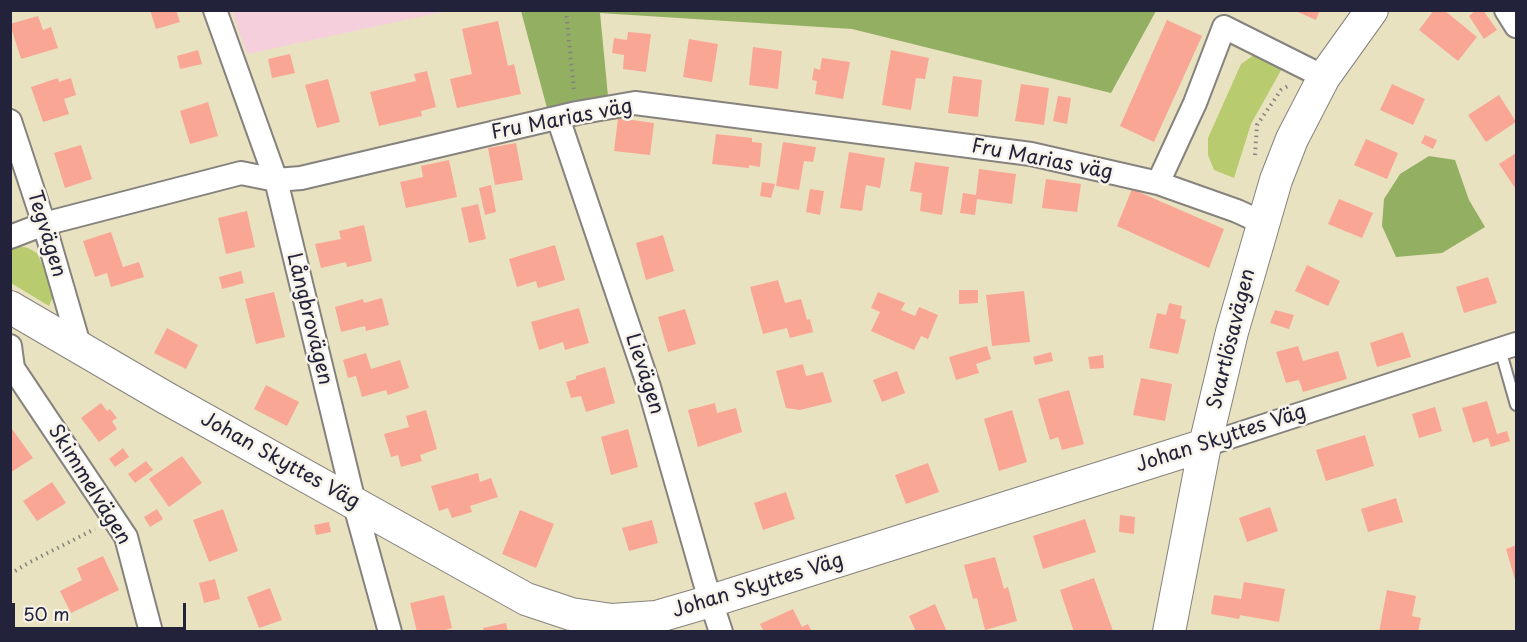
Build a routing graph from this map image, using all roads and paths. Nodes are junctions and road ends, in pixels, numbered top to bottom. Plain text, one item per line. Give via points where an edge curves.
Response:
1 (215, 10) edge
2 (566, 10) edge
3 (1372, 10) edge
4 (1506, 10) edge
5 (1220, 19) edge
6 (1516, 26) edge
7 (1324, 77) junction
8 (568, 116) junction
9 (10, 121) edge
10 (276, 180) junction
11 (1158, 183) junction
12 (1263, 223) junction
13 (44, 224) junction
14 (10, 237) edge
15 (16, 310) edge
16 (10, 344) edge
17 (1508, 346) edge
18 (80, 348) junction
19 (1516, 405) edge
20 (1205, 445) junction
21 (354, 502) junction
22 (102, 526) dead end
23 (10, 574) edge
24 (711, 601) junction
25 (151, 632) edge
26 (390, 632) edge
27 (721, 632) edge
28 (1169, 632) edge

1 - 10 street, Långbrovägen
2 - 8 path
3 - 7 street, Svartlösavägen
4 - 6 street
5 - 7 street
5 - 11 street via 1195,103
7 - 12 street, Svartlösavägen via 1292,140
8 - 10 street, Fru Marias väg via 302,178
8 - 11 street, Fru Marias väg via 635,103 1031,154
8 - 24 street, Lievägen
9 - 13 street, Tegvägen
10 - 13 street, Fru Marias väg via 242,173
10 - 21 street, Långbrovägen
11 - 12 street
12 - 20 street, Svartlösavägen
13 - 14 street, Fru Marias väg
13 - 18 street, Tegvägen
15 - 16 street, Skimmelvägen
15 - 18 street, Johan Skyttes Väg
16 - 25 street, Skimmelvägen via 13,368 126,537
17 - 19 lane
17 - 20 street, Johan Skyttes Väg
18 - 21 street, Johan Skyttes Väg
20 - 24 street, Johan Skyttes Väg
20 - 28 street, Svartlösavägen
21 - 24 street, Johan Skyttes Väg via 526,599 571,614 612,620 656,617
21 - 26 street, Långbrovägen
22 - 23 path
24 - 27 street, Lievägen

